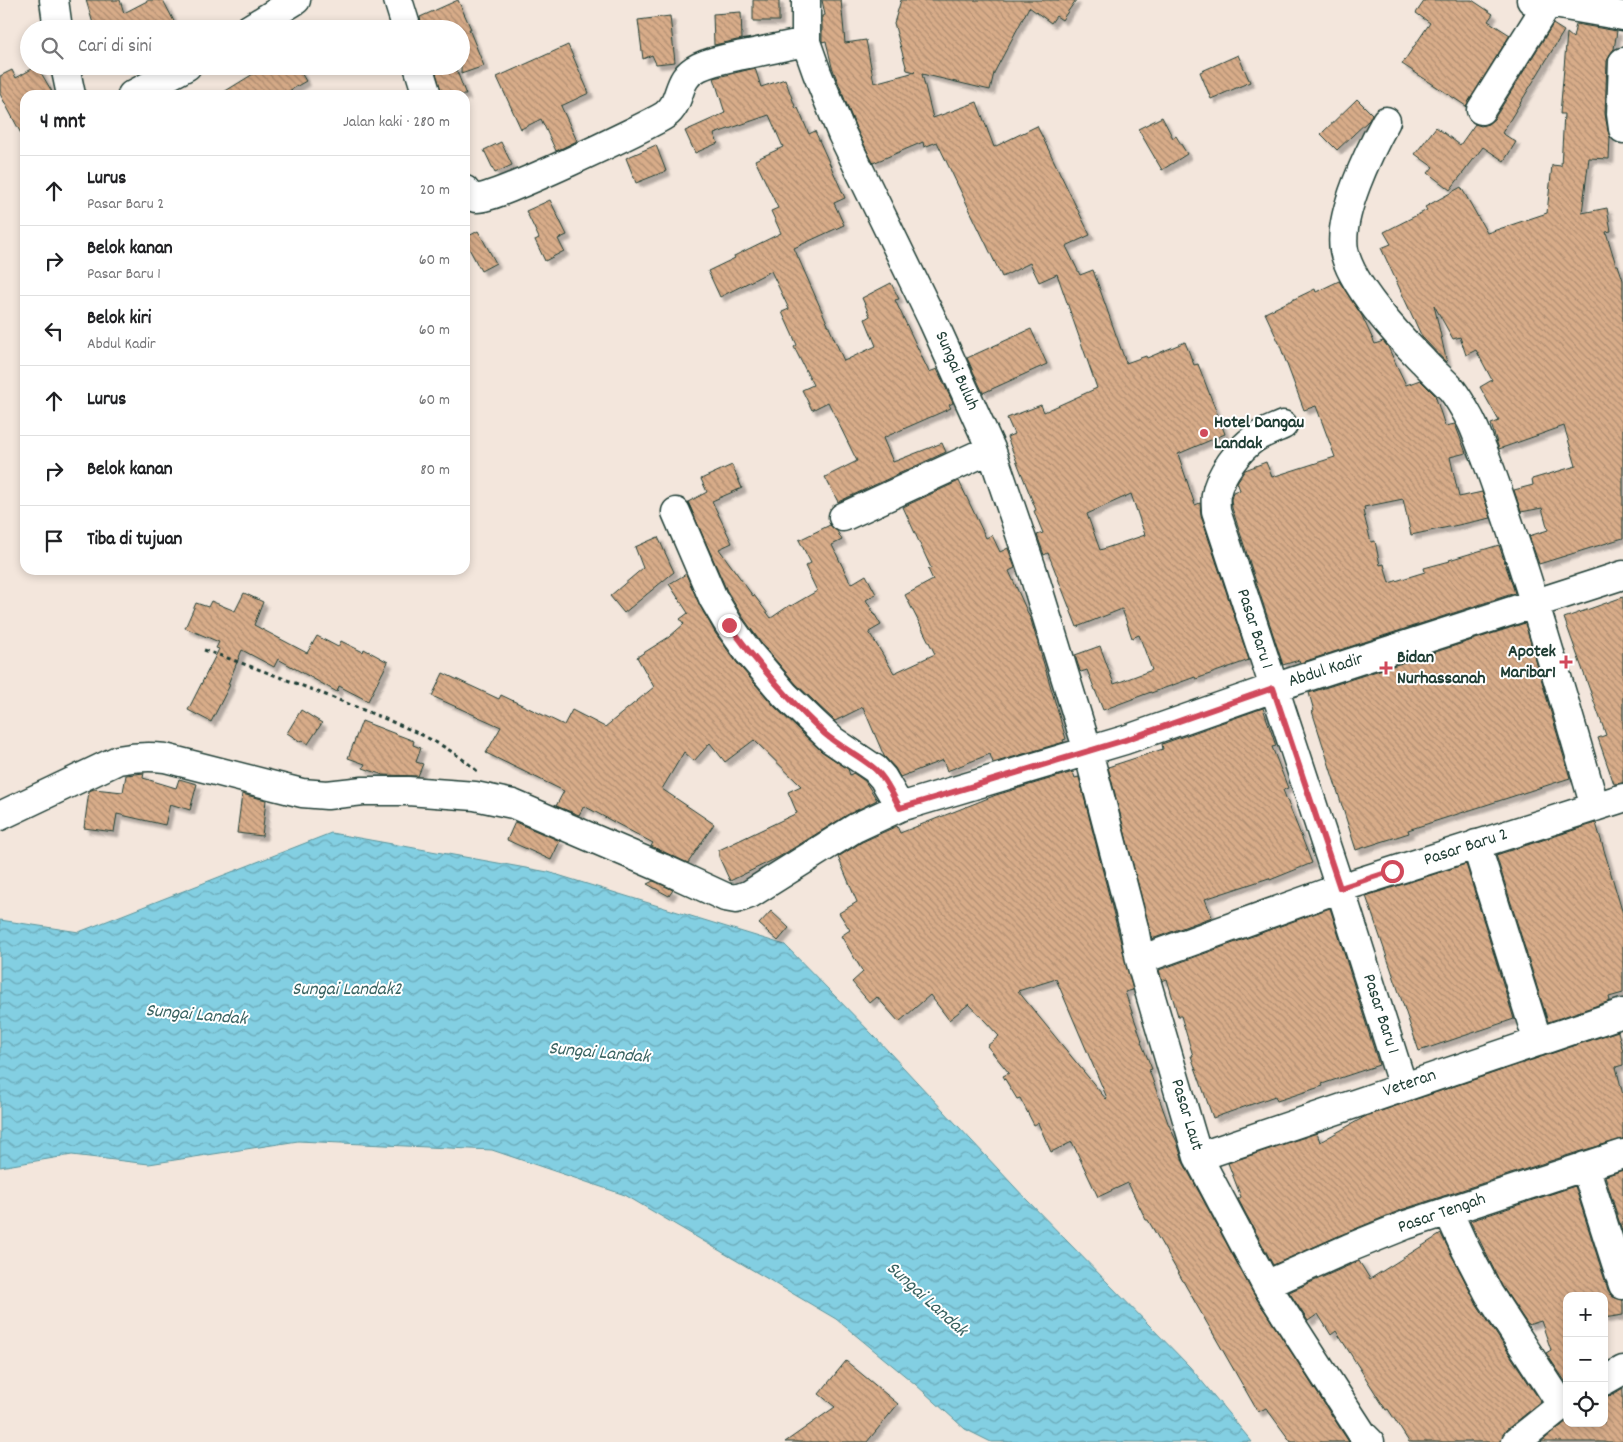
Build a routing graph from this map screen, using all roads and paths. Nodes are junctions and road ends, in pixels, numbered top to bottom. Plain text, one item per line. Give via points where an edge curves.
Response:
1 (54, 0) edge
2 (296, 0) edge
3 (398, 0) edge
4 (806, 0) edge
5 (1539, 1) edge
6 (1623, 16) edge
7 (57, 20) edge
8 (264, 20) edge
9 (404, 20) edge
10 (806, 42) junction
11 (1623, 62) edge
12 (67, 75) edge
13 (170, 75) edge
14 (421, 75) edge
15 (70, 90) edge
16 (141, 90) edge
17 (425, 90) edge
18 (1481, 110) dead end
19 (1386, 122) dead end
20 (1623, 129) edge
21 (470, 195) edge
22 (1283, 425) dead end
23 (991, 449) junction
24 (676, 512) dead end
25 (843, 517) dead end
26 (1623, 576) edge
27 (1535, 602) junction
28 (204, 650) dead end
29 (1273, 688) junction
30 (1088, 751) junction
31 (477, 771) dead end
32 (1623, 798) edge
33 (1596, 807) junction
34 (900, 808) junction
35 (0, 816) edge
36 (1476, 844) junction
37 (1340, 888) junction
38 (1140, 960) junction
39 (1623, 1013) edge
40 (1538, 1042) junction
41 (1403, 1087) junction
42 (1623, 1154) edge
43 (1198, 1157) junction
44 (1585, 1166) junction
45 (1448, 1211) junction
46 (1266, 1285) junction
47 (1623, 1285) edge
48 (1623, 1370) edge
49 (1608, 1379) edge
50 (1563, 1401) edge
51 (1563, 1403) edge
52 (1370, 1442) edge
53 (1516, 1442) edge

1 - 7 street
2 - 8 street
3 - 9 street
4 - 10 street, Sungai Buluh
5 - 6 street
5 - 18 street
10 - 21 street via 710,62 689,72 674,106 646,126 486,198
10 - 23 street, Sungai Buluh via 842,134 933,320
11 - 20 street
12 - 15 street
13 - 16 street
14 - 17 street
19 - 27 street via 1360,175 1351,203 1344,248 1348,264 1379,312 1453,391 1471,421 1490,467
22 - 29 street, Pasar Baru 1 via 1243,448 1225,471 1216,495 1216,511
23 - 25 street
23 - 30 street, Sungai Buluh
24 - 34 street via 713,598 749,653 785,695 832,740 875,769
26 - 27 street, Abdul Kadir
27 - 29 street, Abdul Kadir
27 - 33 street
28 - 31 path via 292,681 433,740 463,758
29 - 30 street, Abdul Kadir
29 - 37 street, Pasar Baru 1
30 - 34 street, Abdul Kadir
30 - 38 street, Pasar Laut
32 - 33 street, Pasar Baru 2
33 - 36 street, Pasar Baru 2
34 - 35 street, Abdul Kadir via 855,828 750,894 736,899 513,804 475,796 408,791 302,793 150,756 118,760
36 - 37 street, Pasar Baru 2
36 - 40 street
37 - 38 street, Pasar Baru 2
37 - 41 street, Pasar Baru 1
38 - 43 street, Pasar Laut
39 - 40 street, Veteran
40 - 41 street, Veteran
41 - 43 street, Veteran
42 - 44 street, Pasar Tengah
43 - 46 street, Pasar Laut
44 - 45 street, Pasar Tengah
44 - 47 street
45 - 46 street, Pasar Tengah via 1366,1241
45 - 50 street via 1489,1294
46 - 52 street, Pasar Laut
48 - 49 street
51 - 53 street

